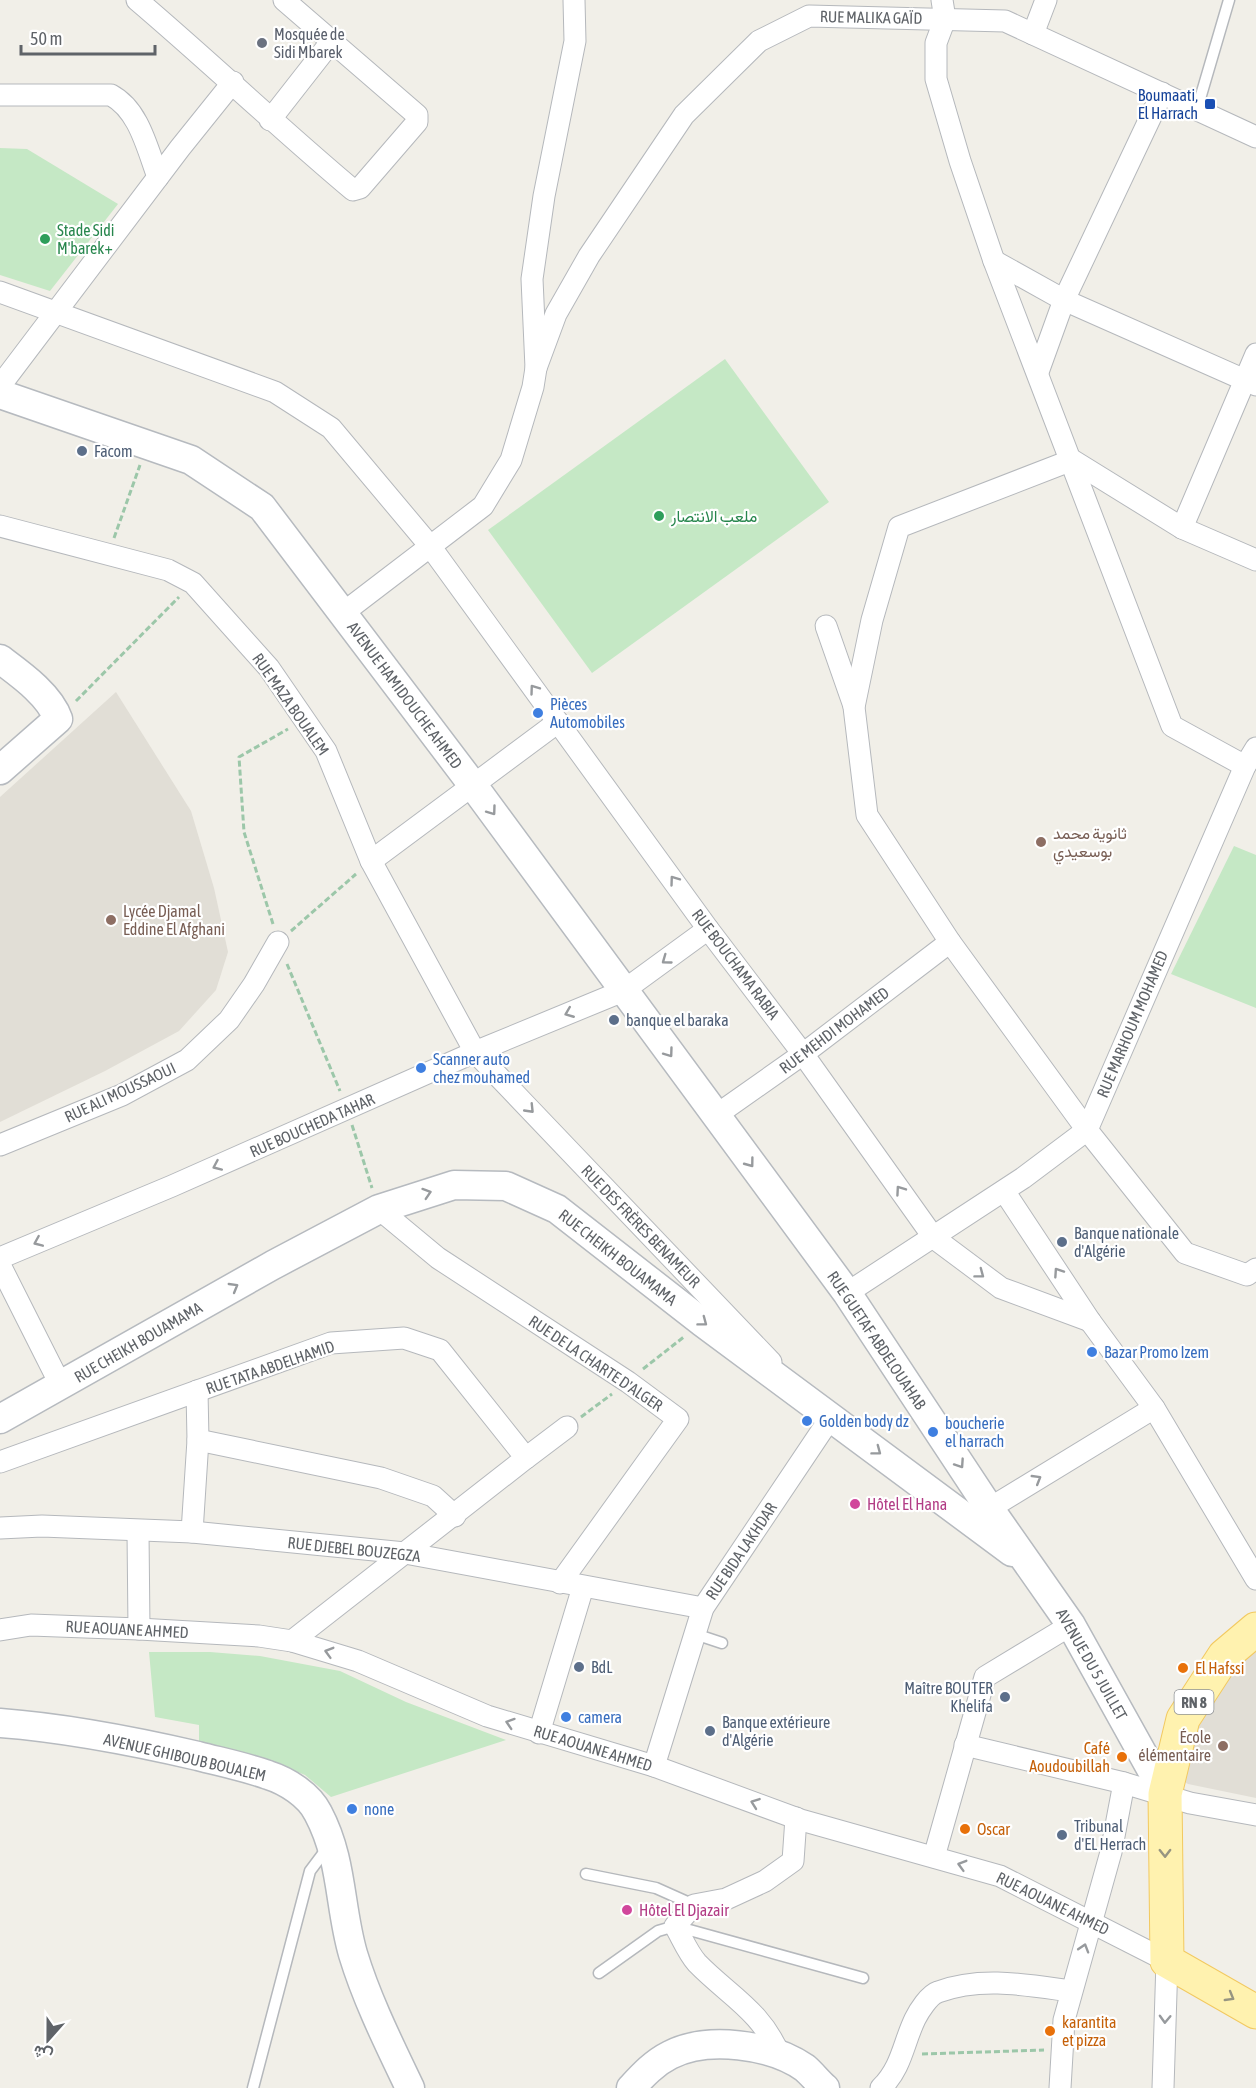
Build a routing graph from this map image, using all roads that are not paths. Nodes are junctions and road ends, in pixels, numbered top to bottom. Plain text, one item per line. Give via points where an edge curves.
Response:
1 (137, 0) edge
2 (284, 0) edge
3 (574, 0) edge
4 (1046, 0) edge
5 (1229, 0) edge
6 (807, 5) edge
7 (944, 10) edge
8 (1033, 34) junction
9 (331, 42) junction
10 (233, 82) junction
11 (1162, 93) junction
12 (0, 95) edge
13 (1197, 109) junction
14 (270, 120) junction
15 (1256, 137) edge
16 (158, 177) junction
17 (994, 261) junction
18 (0, 292) edge
19 (1064, 300) junction
20 (56, 311) junction
21 (1256, 354) edge
22 (536, 368) junction
23 (1038, 372) junction
24 (1250, 382) edge
25 (0, 386) edge
26 (0, 394) edge
27 (1072, 460) junction
28 (0, 526) edge
29 (1182, 528) junction
30 (430, 546) junction
31 (1256, 560) edge
32 (343, 613) junction
33 (826, 626) dead end
34 (0, 659) edge
35 (854, 707) junction
36 (558, 722) junction
37 (1256, 748) edge
38 (1245, 766) junction
39 (0, 770) edge
40 (472, 784) junction
41 (371, 861) junction
42 (708, 929) junction
43 (278, 942) road end
44 (950, 942) junction
45 (624, 991) junction
46 (475, 1052) junction
47 (803, 1054) junction
48 (715, 1116) junction
49 (1087, 1130) junction
50 (0, 1145) edge
51 (1004, 1191) junction
52 (379, 1209) junction
53 (934, 1238) junction
54 (0, 1258) edge
55 (0, 1265) edge
56 (1256, 1269) edge
57 (847, 1293) junction
58 (1090, 1321) junction
59 (61, 1386) junction
60 (197, 1391) junction
61 (807, 1400) junction
62 (1154, 1408) junction
63 (831, 1417) junction
64 (0, 1419) edge
65 (567, 1427) road end
66 (198, 1440) junction
67 (525, 1458) junction
68 (0, 1462) edge
69 (979, 1514) junction
70 (455, 1516) junction
71 (0, 1527) edge
72 (138, 1532) junction
73 (192, 1532) junction
74 (405, 1553) junction
75 (1033, 1568) joint
76 (1256, 1579) edge
77 (561, 1583) junction
78 (583, 1587) junction
79 (703, 1608) junction
80 (1071, 1625) junction
81 (139, 1629) junction
82 (1256, 1629) edge
83 (0, 1630) edge
84 (695, 1634) junction
85 (292, 1641) junction
86 (722, 1643) dead end
87 (0, 1723) edge
88 (539, 1733) junction
89 (965, 1745) junction
90 (654, 1766) junction
91 (1124, 1783) junction
92 (1165, 1794) junction
93 (1256, 1815) edge
94 (796, 1818) junction
95 (330, 1844) junction
96 (934, 1857) junction
97 (586, 1874) dead end
98 (694, 1905) junction
99 (1092, 1923) junction
100 (675, 1926) junction
101 (1167, 1961) junction
102 (599, 1973) dead end
103 (863, 1978) dead end
104 (1070, 1991) junction
105 (1256, 2012) edge
106 (780, 2056) junction
107 (253, 2088) edge
108 (410, 2088) edge
109 (631, 2088) edge
110 (825, 2088) edge
111 (881, 2088) edge
112 (1060, 2088) edge
113 (1163, 2088) edge

1 - 10 street
2 - 9 street
3 - 22 street via 575,41 532,279
4 - 8 street
5 - 13 lane
6 - 7 street, RUE MALIKA GAÏD
6 - 22 street, RUE MALIKA GAÏD via 759,40 684,115 589,256 556,314
7 - 8 street, RUE MALIKA GAÏD via 1005,21
7 - 17 street via 936,43 936,79
8 - 11 street, RUE MALIKA GAÏD
9 - 14 street
9 - 14 street via 412,108 417,122 369,181 353,190
10 - 14 street
10 - 16 street
11 - 13 street, RUE MALIKA GAÏD
11 - 19 street
12 - 16 street via 111,95 123,101 132,112
13 - 15 street, RUE MALIKA GAÏD
16 - 20 street
17 - 19 street
17 - 23 street
18 - 20 street, RUE BOUCHAMA RABIA
19 - 23 street
19 - 24 street
20 - 25 street
20 - 30 street, RUE BOUCHAMA RABIA via 275,392 331,428
21 - 24 street
22 - 30 street via 534,387 511,460 483,506
23 - 27 street
24 - 29 street
26 - 32 main road, AVENUE HAMIDOUCHE AHMED via 191,460 261,507
27 - 29 street
27 - 35 street via 899,527 872,620
27 - 38 street via 1172,726
28 - 41 street, RUE MAZA BOUALEM via 168,570 193,583 269,668 326,751
29 - 31 street
30 - 32 street
36 -> 30 street, RUE BOUCHAMA RABIA
32 - 40 main road, AVENUE HAMIDOUCHE AHMED
33 - 35 street
34 - 39 main road via 34,688 58,719
35 - 44 street via 867,814
36 - 40 street
42 -> 36 street, RUE BOUCHAMA RABIA
37 - 38 street, RUE MARHOUM MOHAMED
38 - 49 street, RUE MARHOUM MOHAMED
40 - 41 street
40 -> 45 main road, AVENUE HAMIDOUCHE AHMED
41 - 46 street, RUE MAZA BOUALEM
42 -> 45 street, RUE BOUCHEDA TAHAR
42 - 47 street, RUE BOUCHAMA RABIA
43 - 50 street, RUE ALI MOUSSAOUI via 229,1020 187,1060 122,1095
44 - 47 street, RUE MEHDI MOHAMED
44 - 49 street
45 -> 46 street, RUE BOUCHEDA TAHAR
45 -> 48 main road, AVENUE HAMIDOUCHE AHMED
46 -> 54 street, RUE BOUCHEDA TAHAR
46 -> 61 street, RUE DES FRÈRES BENAMEUR
47 - 48 street, RUE MEHDI MOHAMED
53 -> 47 street, RUE BOUCHAMA RABIA
48 -> 57 main road, RUE GUETAF ABDELOUAHAB
49 - 51 street
49 - 56 street via 1185,1253 1247,1275
51 - 53 street
58 -> 51 street
59 -> 52 main road, RUE CHEIKH BOUAMAMA via 273,1264
52 -> 61 main road, RUE CHEIKH BOUAMAMA via 454,1185 506,1186 556,1209
52 - 77 street, RUE DE LA CHARTE D'ALGER via 438,1258 621,1387 678,1419
53 - 57 street
53 -> 58 street, RUE BOUCHAMA RABIA via 1001,1288
55 - 59 street
57 -> 69 main road, RUE GUETAF ABDELOUAHAB
58 - 62 street
59 - 64 main road, RUE CHEIKH BOUAMAMA
60 - 66 street
60 - 67 street, RUE TATA ABDELHAMID via 330,1343 404,1338 440,1350
60 - 68 street, RUE TATA ABDELHAMID
61 - 63 main road, RUE CHEIKH BOUAMAMA
69 -> 62 street
62 - 76 street
63 -> 69 main road, RUE CHEIKH BOUAMAMA
63 - 79 street, RUE BIDA LAKHDAR
65 - 67 street
66 - 70 street via 381,1478 433,1496
66 - 73 street
67 - 70 street
69 - 75 main road, RUE GUETAF ABDELOUAHAB
70 - 74 street
71 - 72 street, RUE DJEBEL BOUZEGZA
72 - 73 street, RUE DJEBEL BOUZEGZA
72 - 81 street
73 - 74 street, RUE DJEBEL BOUZEGZA
74 - 77 street, RUE DJEBEL BOUZEGZA
74 - 85 street
75 - 80 main road, AVENUE DU 5 JUILLET
77 - 78 street, RUE DJEBEL BOUZEGZA
78 - 79 street, RUE DJEBEL BOUZEGZA
78 - 88 street
79 - 84 street, RUE BIDA LAKHDAR
80 - 89 street via 986,1676
80 - 92 main road, AVENUE DU 5 JUILLET
81 - 83 street, RUE AOUANE AHMED via 31,1625
81 - 85 street, RUE AOUANE AHMED
82 - 92 main road, RN 8 via 1224,1656 1183,1719
84 - 86 lane
84 - 90 street, RUE BIDA LAKHDAR
88 -> 85 street, RUE AOUANE AHMED via 487,1716 358,1661
87 - 95 main road, AVENUE GHIBOUB BOUALEM via 160,1748 270,1775 297,1789 317,1811
88 - 90 street, RUE AOUANE AHMED
89 - 91 street
89 - 96 street
94 -> 90 street, RUE AOUANE AHMED
91 - 92 street
91 - 99 street
92 - 93 street via 1190,1803
92 -> 101 main road, RN 8
94 - 96 street, RUE AOUANE AHMED
94 - 98 street via 793,1861 765,1881 726,1899
95 - 107 lane via 310,1871
95 - 108 main road, AVENUE GHIBOUB BOUALEM via 355,1960
99 -> 96 street, RUE AOUANE AHMED via 1000,1876
97 - 98 lane via 656,1888
98 - 100 street
99 - 101 street, RUE AOUANE AHMED
104 -> 99 street
100 - 102 lane via 658,1931
100 - 103 lane
100 - 106 street via 695,1961 759,2018
101 -> 105 main road
101 -> 113 street
104 - 111 street via 986,1983 936,1992 914,2021 895,2073
104 - 112 street
106 - 109 main road via 753,2049 694,2046 652,2066
106 - 110 main road via 804,2068

